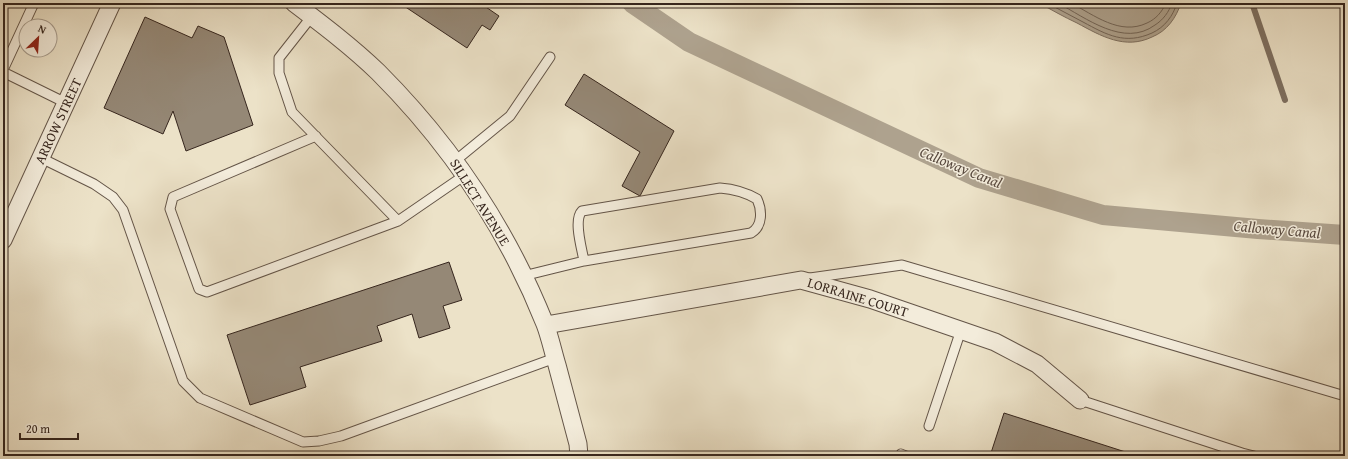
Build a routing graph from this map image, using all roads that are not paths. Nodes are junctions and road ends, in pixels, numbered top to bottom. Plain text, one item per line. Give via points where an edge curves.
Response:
1 (34, 3) edge
2 (112, 3) edge
3 (294, 3) edge
4 (312, 16) junction
5 (550, 57) dead end
6 (3, 71) edge
7 (66, 103) junction
8 (316, 136) junction
9 (41, 158) junction
10 (455, 161) junction
11 (465, 175) junction
12 (398, 221) junction
13 (3, 240) edge
14 (584, 261) junction
15 (523, 276) junction
16 (801, 280) junction
17 (546, 326) junction
18 (961, 330) junction
19 (555, 358) junction
20 (1345, 396) edge
21 (1080, 400) joint
22 (929, 426) dead end
23 (1241, 454) edge
24 (579, 456) edge
25 (900, 456) edge
26 (906, 456) edge
27 (1254, 456) edge

1 - 6 lane
2 - 7 street, ARROW STREET
3 - 4 street, SILLECT AVENUE
4 - 8 lane via 279,58 278,73 292,112
4 - 10 street, SILLECT AVENUE via 377,71 419,116
5 - 10 lane via 510,116
6 - 7 lane
7 - 9 street, ARROW STREET
8 - 12 lane
8 - 12 lane via 173,197 170,209 200,289 207,292
9 - 13 street, ARROW STREET
9 - 19 lane via 94,184 113,197 123,210 183,381 200,398 303,442 341,436
10 - 11 street, SILLECT AVENUE
11 - 12 lane
11 - 15 street, SILLECT AVENUE
14 - 14 lane via 751,233 757,228 761,217 759,203 757,199 744,192 720,188 582,211 578,214 578,223
14 - 15 lane
15 - 17 street, SILLECT AVENUE
16 - 17 street, LORRAINE COURT
16 - 18 street, LORRAINE COURT via 870,298
16 - 20 lane via 902,265
17 - 19 street, SILLECT AVENUE
18 - 21 street, LORRAINE COURT via 995,342 1037,364
18 - 22 lane
19 - 24 street, SILLECT AVENUE
21 - 23 lane
23 - 27 lane
25 - 26 lane

